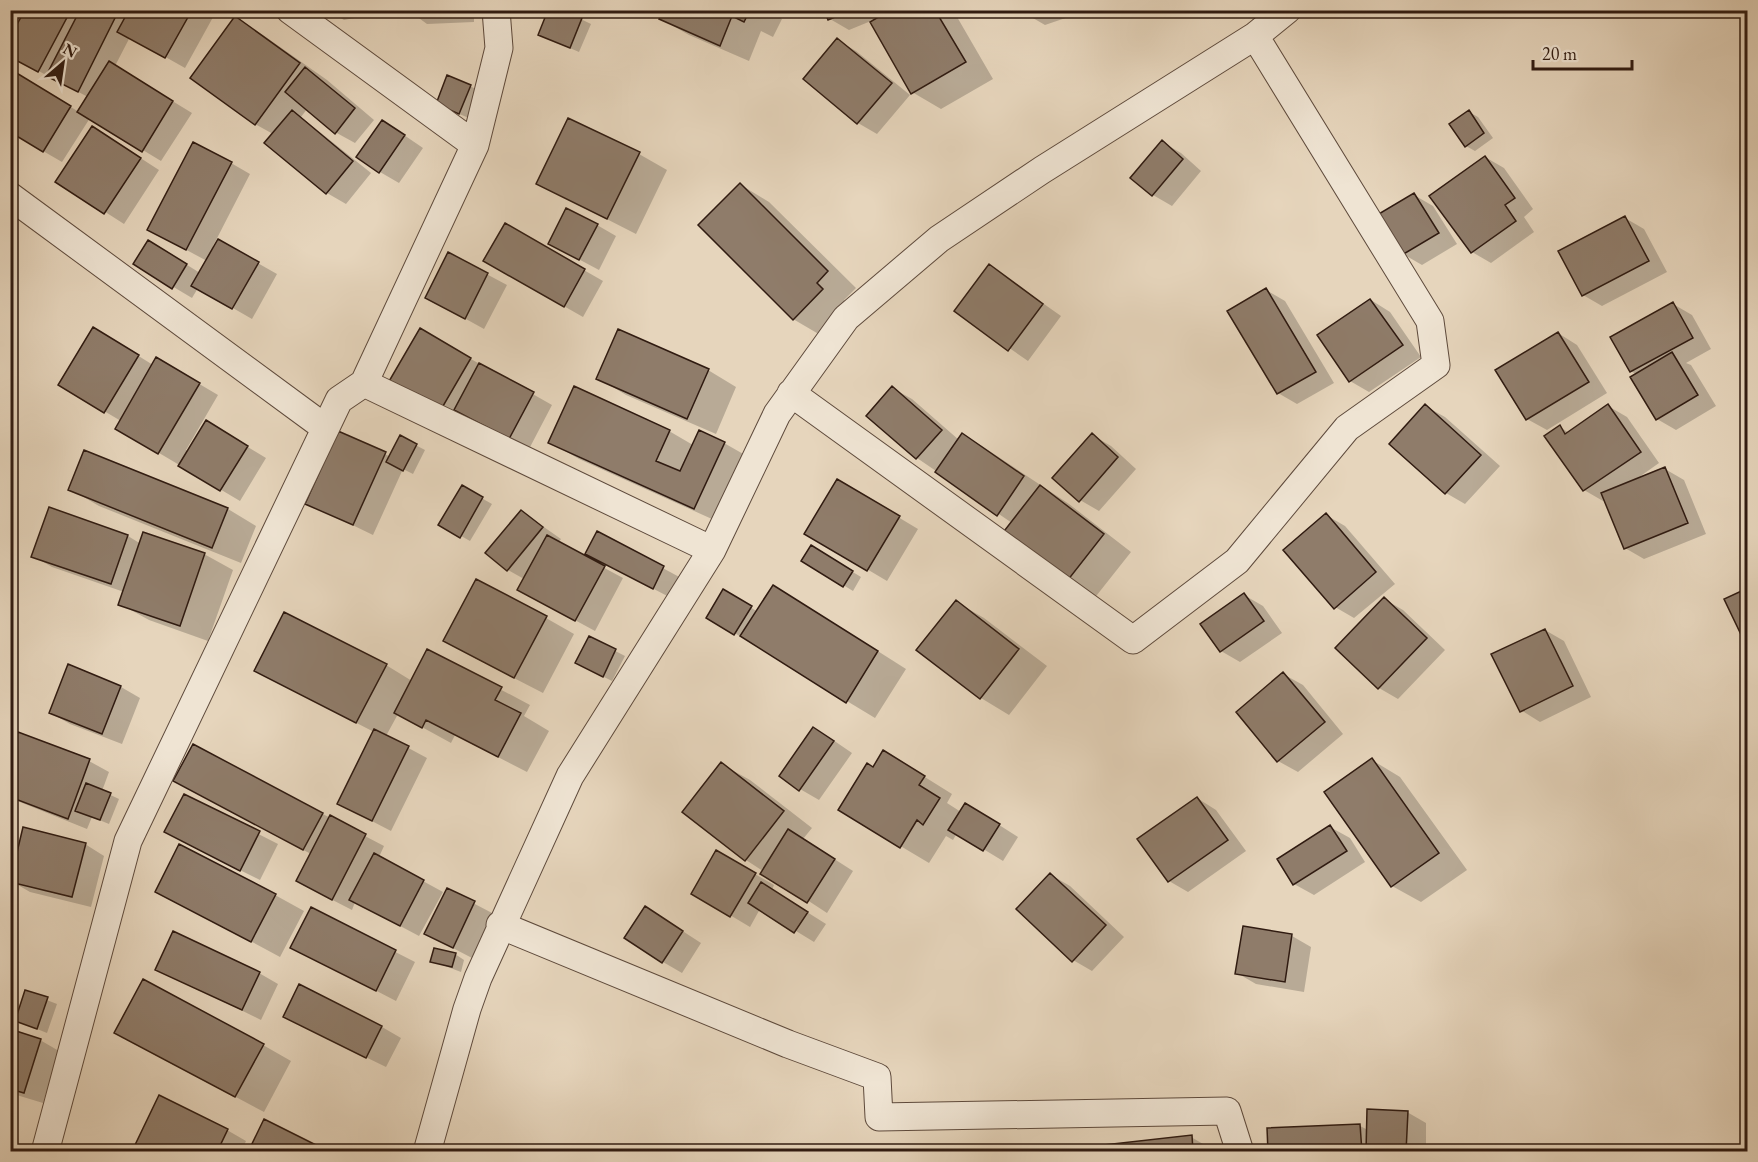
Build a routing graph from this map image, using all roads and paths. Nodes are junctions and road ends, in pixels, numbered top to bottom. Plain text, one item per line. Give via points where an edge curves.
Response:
1 (290, 10) edge
2 (496, 10) edge
3 (1287, 10) edge
4 (1255, 36) junction
5 (476, 145) junction
6 (10, 196) edge
7 (364, 383) junction
8 (791, 393) junction
9 (324, 427) junction
10 (712, 550) junction
11 (500, 925) junction
12 (45, 1152) edge
13 (427, 1152) edge
14 (1240, 1152) edge

1 - 5 street
2 - 5 street via 499,48
3 - 4 street
4 - 8 street via 939,239 846,318
4 - 8 street via 1430,321 1436,365 1347,428 1237,561 1133,639
5 - 7 street
6 - 9 street
7 - 9 street via 339,400
7 - 10 street
8 - 10 street via 777,414
9 - 12 street via 128,841
10 - 11 street via 570,776
11 - 13 street via 467,1009
11 - 14 street via 877,1077 879,1118 1227,1111

